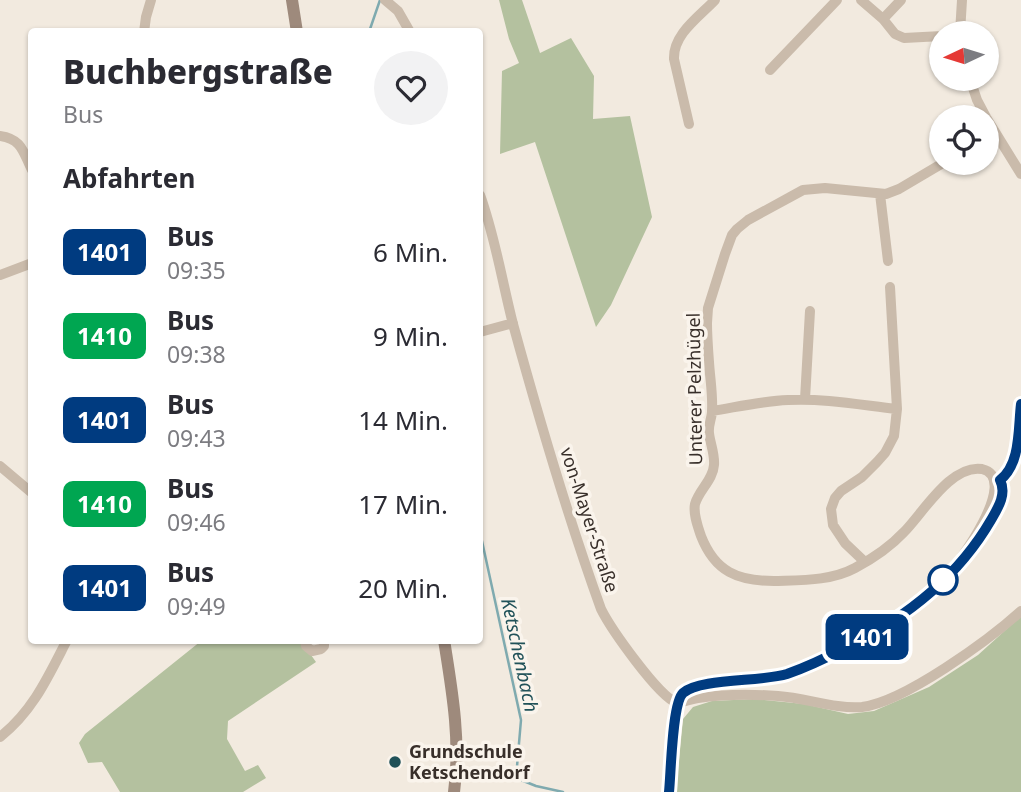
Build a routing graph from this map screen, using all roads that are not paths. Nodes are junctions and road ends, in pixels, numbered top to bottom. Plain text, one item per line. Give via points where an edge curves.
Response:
1 (151, 0) edge
2 (292, 0) edge
3 (715, 0) edge
4 (836, 0) edge
5 (861, 0) edge
6 (901, 0) edge
7 (962, 0) edge
8 (387, 2) edge
9 (883, 19) junction
10 (961, 21) edge
11 (145, 28) edge
12 (296, 28) edge
13 (408, 28) edge
14 (929, 37) edge
15 (770, 71) dead end
16 (689, 124) dead end
17 (0, 136) edge
18 (999, 144) edge
19 (28, 162) edge
20 (929, 171) edge
21 (1021, 174) edge
22 (880, 194) junction
23 (483, 203) edge
24 (888, 261) dead end
25 (28, 264) edge
26 (0, 275) edge
27 (890, 286) dead end
28 (810, 311) dead end
29 (513, 323) junction
30 (483, 331) edge
31 (805, 400) junction
32 (1021, 404) edge
33 (897, 409) junction
34 (712, 411) junction
35 (0, 466) edge
36 (1000, 480) junction
37 (28, 490) edge
38 (866, 562) junction
39 (1021, 611) edge
40 (65, 644) edge
41 (306, 644) edge
42 (324, 644) edge
43 (445, 644) edge
44 (677, 702) junction
45 (0, 737) edge
46 (454, 792) edge
47 (669, 792) edge

1 - 11 street
2 - 12 street
3 - 16 street via 678,38 673,50
4 - 15 street
5 - 9 street
6 - 9 street
7 - 10 street
8 - 13 street
9 - 14 street via 904,38
17 - 19 street via 18,142
18 - 21 street
20 - 22 street, Unterer Pelzhügel
22 - 24 street
22 - 34 street, Unterer Pelzhügel via 803,190 748,220 732,235 708,309
23 - 29 street, von-Mayer-Straße
25 - 26 street
27 - 33 street
28 - 31 street
29 - 30 street
29 - 44 street, von-Mayer-Straße via 601,609 621,641 666,696
31 - 33 street
31 - 34 street
32 - 36 street via 1010,469
33 - 38 street via 894,436 885,453 841,491 831,509 833,525
34 - 38 street, Unterer Pelzhügel via 713,471 695,510 702,539 721,567 758,581 799,580 836,575
35 - 37 street
36 - 38 street, Unterer Pelzhügel via 976,468 962,472 902,534
36 - 44 street via 999,504 967,553 932,592 887,626 801,669 700,685 683,693
39 - 44 street via 945,668 873,705 838,707 755,695
40 - 45 street via 36,698
41 - 42 street via 312,651
43 - 46 street via 456,724
44 - 47 street

